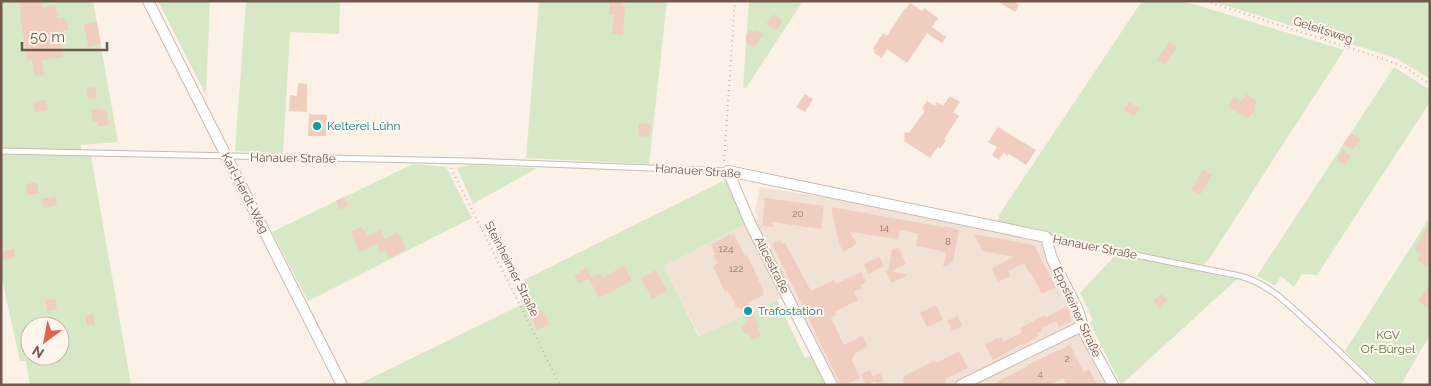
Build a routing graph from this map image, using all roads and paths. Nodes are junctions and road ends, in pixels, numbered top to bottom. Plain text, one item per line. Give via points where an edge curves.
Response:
1 (148, 1) edge
2 (735, 1) edge
3 (1206, 1) edge
4 (1430, 84) edge
5 (1, 151) edge
6 (227, 156) junction
7 (448, 162) junction
8 (728, 171) junction
9 (1046, 237) junction
10 (1082, 326) junction
11 (342, 385) edge
12 (560, 385) edge
13 (832, 385) edge
14 (961, 385) edge
15 (1113, 385) edge
16 (1374, 385) edge

1 - 6 street, Karl-Herdt-Weg
2 - 8 path via 724,162
3 - 4 path, Geleitsweg via 1378,57 1406,68
5 - 6 lane, Hanauer Straße
6 - 7 lane, Hanauer Straße
6 - 11 street, Karl-Herdt-Weg
7 - 8 lane, Hanauer Straße
7 - 12 path, Steinheimer Straße
8 - 9 street, Hanauer Straße
8 - 13 street, Alicestraße via 750,223
9 - 10 street, Eppsteiner Straße via 1052,259 1078,310
9 - 16 lane, Hanauer Straße via 1257,282 1287,303
10 - 14 street
10 - 15 street, Eppsteiner Straße

